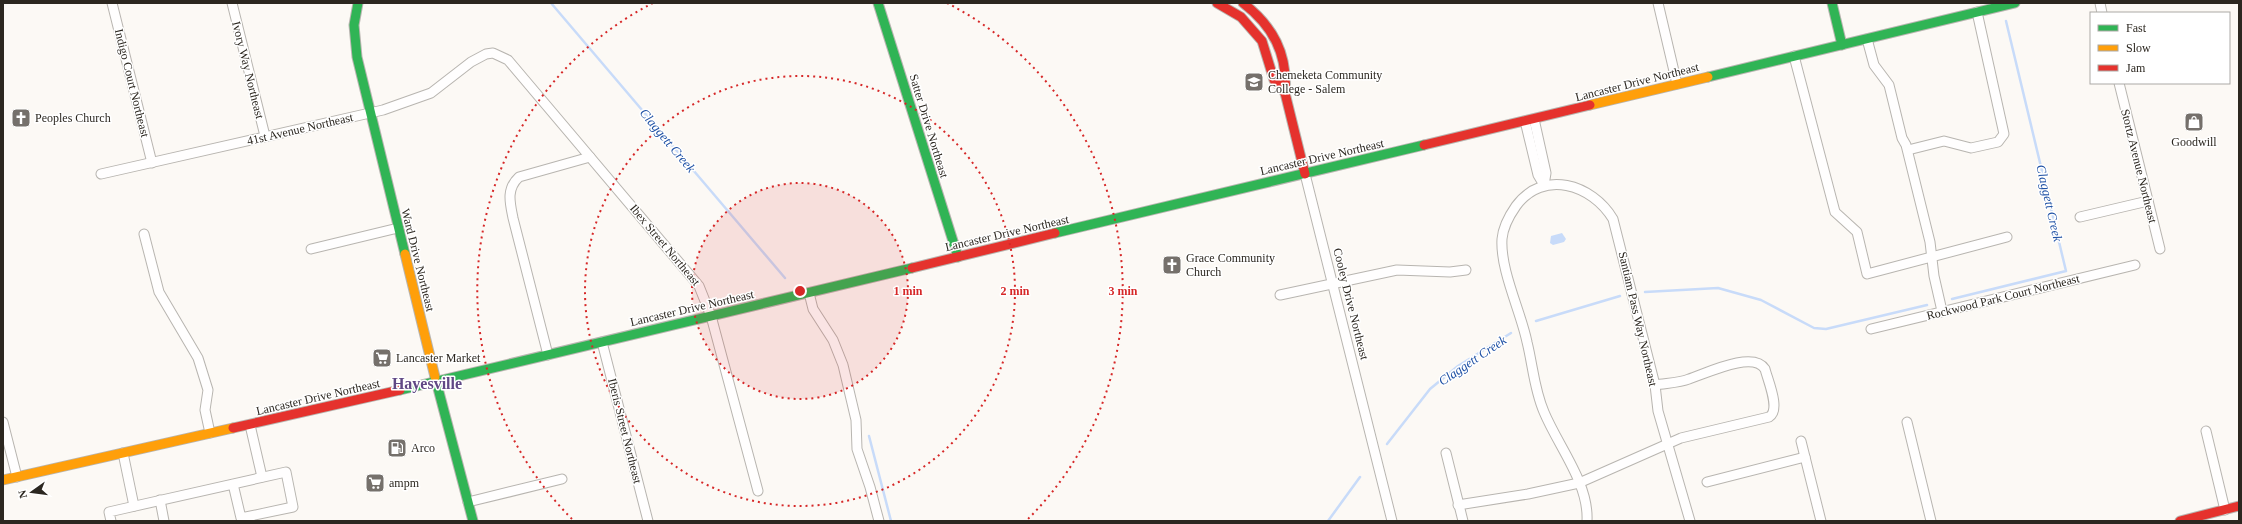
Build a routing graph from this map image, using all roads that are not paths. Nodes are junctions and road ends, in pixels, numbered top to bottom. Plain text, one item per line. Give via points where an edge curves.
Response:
1 (112, 3) edge
2 (232, 3) edge
3 (358, 3) edge
4 (878, 3) edge
5 (1217, 3) edge
6 (1243, 3) edge
7 (1658, 3) edge
8 (1832, 3) edge
9 (2015, 3) edge
10 (1977, 12) junction
11 (1867, 39) junction
12 (1842, 45) junction
13 (486, 54) joint
14 (1794, 56) junction
15 (1677, 84) junction
16 (2119, 84) edge
17 (1285, 93) junction
18 (370, 113) junction
19 (1529, 120) junction
20 (265, 136) junction
21 (1908, 150) junction
22 (590, 157) junction
23 (152, 162) junction
24 (101, 174) dead end
25 (1305, 174) junction
26 (1544, 185) junction
27 (2148, 201) junction
28 (2080, 217) dead end
29 (398, 228) junction
30 (144, 234) dead end
31 (2007, 237) dead end
32 (311, 249) dead end
33 (2160, 249) dead end
34 (958, 257) junction
35 (1932, 257) junction
36 (2135, 265) dead end
37 (1466, 270) dead end
38 (1333, 284) junction
39 (809, 293) junction
40 (1280, 295) dead end
41 (1942, 312) junction
42 (711, 316) junction
43 (1871, 329) dead end
44 (602, 342) junction
45 (548, 355) junction
46 (436, 381) junction
47 (1655, 385) junction
48 (3, 422) edge
49 (1907, 422) dead end
50 (250, 424) junction
51 (2206, 431) dead end
52 (210, 433) junction
53 (1801, 441) dead end
54 (1669, 443) junction
55 (122, 453) junction
56 (1446, 453) dead end
57 (1805, 457) junction
58 (16, 477) junction
59 (262, 477) junction
60 (562, 479) dead end
61 (3, 480) edge
62 (1707, 482) dead end
63 (1578, 483) junction
64 (234, 484) junction
65 (758, 491) dead end
66 (160, 500) junction
67 (468, 502) junction
68 (1458, 505) junction
69 (134, 506) junction
70 (2239, 506) edge
71 (2224, 510) junction
72 (111, 521) edge
73 (164, 521) edge
74 (473, 521) edge
75 (648, 521) edge
76 (879, 521) edge
77 (1392, 521) edge
78 (1463, 521) edge
79 (1587, 521) edge
80 (1690, 521) edge
81 (1821, 521) edge
82 (1932, 521) edge
83 (2180, 521) edge

1 - 23 street, Indigo Court Northeast
2 - 20 street, Ivory Way Northeast
3 - 18 main road, Ward Drive Northeast via 354,42
4 - 34 main road, Satter Drive Northeast
5 - 17 main road, Cooley Drive Northeast via 1241,17 1256,32 1262,41 1274,80
6 - 17 main road, Cooley Drive Northeast via 1265,20 1276,37 1288,77
7 - 15 street
8 - 12 main road
9 - 10 main road, Lancaster Drive Northeast
10 - 11 main road, Lancaster Drive Northeast
10 - 21 street via 2004,134 1998,142 1974,148 1944,141
11 - 12 main road, Lancaster Drive Northeast
11 - 21 street via 1874,65 1889,85 1902,138
12 - 14 main road, Lancaster Drive Northeast
13 - 18 street, 41st Avenue Northeast via 471,62 431,93
13 - 22 street, Ibex Street Northeast via 493,53 508,60
14 - 15 main road, Lancaster Drive Northeast
14 - 35 street via 1835,212 1855,228 1866,274
15 - 19 main road, Lancaster Drive Northeast
16 - 27 street, Stortz Avenue Northeast
17 - 25 main road, Cooley Drive Northeast
18 - 20 street, 41st Avenue Northeast
18 - 29 main road, Ward Drive Northeast
19 - 25 main road, Lancaster Drive Northeast
19 - 26 street via 1546,173
20 - 23 street, 41st Avenue Northeast
21 - 35 street via 1920,194
22 - 42 street, Ibex Street Northeast via 699,286
22 - 45 street via 519,176 514,182 509,198
23 - 24 street, 41st Avenue Northeast
25 - 34 main road, Lancaster Drive Northeast
25 - 38 street, Cooley Drive Northeast
26 - 47 street, Santiam Pass Way Northeast via 1560,184 1580,189 1599,201 1613,219
26 - 63 street via 1528,194 1513,210 1504,230 1502,253 1527,341 1538,396
27 - 28 street
27 - 33 street, Stortz Avenue Northeast
29 - 32 street
29 - 46 main road, Ward Drive Northeast
30 - 52 street via 159,292 202,368 208,390 205,410
31 - 35 street
34 - 39 main road, Lancaster Drive Northeast
35 - 41 street
36 - 41 street, Rockwood Park Court Northeast
37 - 38 street via 1397,270
38 - 40 street
38 - 77 street, Cooley Drive Northeast
39 - 42 main road, Lancaster Drive Northeast
39 - 76 street via 813,308 833,340 843,365 856,420 857,448
41 - 43 street, Rockwood Park Court Northeast
42 - 44 main road, Lancaster Drive Northeast
42 - 65 street, Ibex Street Northeast
44 - 45 main road, Lancaster Drive Northeast
44 - 75 street, Iberis Street Northeast
45 - 46 main road, Lancaster Drive Northeast
46 - 50 main road, Lancaster Drive Northeast
46 - 67 main road, Ward Drive Northeast
47 - 54 street, Santiam Pass Way Northeast via 1658,411
47 - 54 street via 1687,380 1726,365 1757,364 1765,369 1776,408 1769,417 1686,436
48 - 58 street
49 - 82 street
50 - 52 main road, Lancaster Drive Northeast
50 - 59 street
51 - 71 street
52 - 55 main road, Lancaster Drive Northeast
53 - 57 street
54 - 63 street
54 - 80 street, Santiam Pass Way Northeast
55 - 58 main road, Lancaster Drive Northeast
55 - 69 street
56 - 68 street
57 - 62 street
57 - 81 street
58 - 61 main road, Lancaster Drive Northeast
59 - 64 street
59 - 64 street via 286,472 293,507 240,518
60 - 67 street
63 - 68 street
63 - 79 street via 1586,506
64 - 66 street
66 - 69 street
66 - 73 street
67 - 74 main road, Ward Drive Northeast
68 - 78 street
69 - 72 street via 109,512
70 - 71 main road
71 - 83 main road

